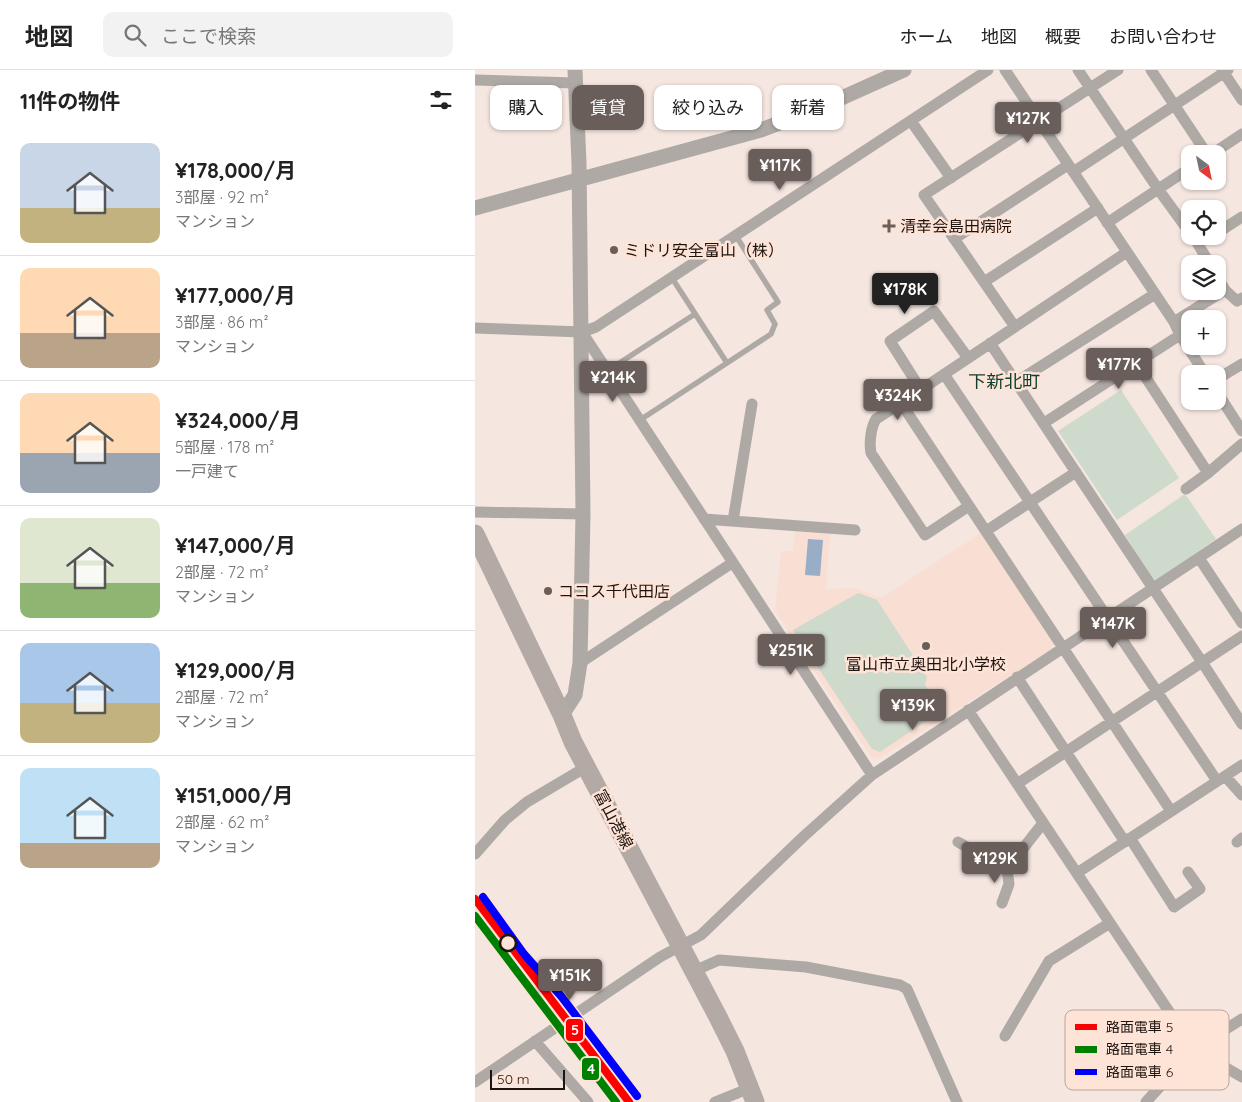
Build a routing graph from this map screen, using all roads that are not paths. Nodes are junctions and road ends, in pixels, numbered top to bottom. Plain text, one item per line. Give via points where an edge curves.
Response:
1 (903, 70) edge
2 (1005, 70) edge
3 (1078, 70) edge
4 (1118, 70) edge
5 (1151, 70) edge
6 (1225, 71) edge
7 (982, 72) edge
8 (575, 77) edge
9 (475, 80) edge
10 (1090, 88) junction
11 (1242, 100) edge
12 (1174, 105) junction
13 (911, 121) junction
14 (1039, 121) junction
15 (1242, 134) edge
16 (1124, 139) junction
17 (1201, 145) edge
18 (1226, 145) edge
19 (1071, 168) junction
20 (1181, 174) edge
21 (951, 178) junction
22 (579, 181) junction
23 (1158, 190) junction
24 (475, 208) edge
25 (1098, 208) junction
26 (1242, 218) edge
27 (1181, 221) edge
28 (1107, 223) junction
29 (1226, 228) edge
30 (736, 236) junction
31 (954, 239) junction
32 (1127, 252) junction
33 (672, 278) junction
34 (984, 282) junction
35 (1226, 291) edge
36 (1155, 294) junction
37 (1242, 298) edge
38 (1209, 300) edge
39 (695, 314) junction
40 (1174, 322) junction
41 (1015, 327) junction
42 (475, 328) edge
43 (582, 332) junction
44 (1180, 335) junction
45 (991, 343) junction
46 (968, 358) junction
47 (727, 363) junction
48 (1137, 364) junction
49 (1242, 364) edge
50 (1199, 365) edge
51 (607, 371) junction
52 (944, 374) junction
53 (1226, 374) edge
54 (1016, 382) junction
55 (921, 390) junction
56 (901, 403) junction
57 (751, 404) dead end
58 (1226, 406) edge
59 (640, 420) junction
60 (1044, 423) junction
61 (1242, 431) edge
62 (1242, 444) edge
63 (1076, 472) junction
64 (1208, 473) junction
65 (1187, 489) dead end
66 (1031, 502) junction
67 (969, 506) junction
68 (475, 512) edge
69 (583, 514) junction
70 (704, 519) junction
71 (733, 521) junction
72 (1242, 529) edge
73 (855, 530) dead end
74 (986, 531) junction
75 (475, 534) edge
76 (1199, 558) junction
77 (732, 562) junction
78 (1153, 588) junction
79 (1107, 618) junction
80 (1242, 623) edge
81 (1242, 636) edge
82 (1063, 647) junction
83 (1202, 662) junction
84 (580, 663) junction
85 (1017, 677) junction
86 (1157, 692) junction
87 (968, 710) junction
88 (562, 715) junction
89 (1112, 721) junction
90 (1242, 724) edge
91 (1066, 752) junction
92 (1242, 765) edge
93 (587, 767) junction
94 (872, 775) junction
95 (1221, 779) junction
96 (1017, 784) junction
97 (1242, 795) edge
98 (1171, 811) junction
99 (1043, 823) junction
100 (1127, 840) junction
101 (958, 842) dead end
102 (475, 854) edge
103 (1007, 869) junction
104 (1187, 872) dead end
105 (1077, 873) junction
106 (1001, 903) dead end
107 (1110, 922) junction
108 (681, 946) junction
109 (694, 971) junction
110 (1168, 1010) edge
111 (1242, 1019) edge
112 (1229, 1027) edge
113 (1005, 1036) dead end
114 (535, 1041) junction
115 (1229, 1069) edge
116 (1242, 1077) edge
117 (475, 1082) edge
118 (1156, 1090) edge
119 (752, 1095) edge
120 (588, 1102) edge
121 (715, 1102) edge
122 (957, 1102) edge
123 (1145, 1102) edge

1 - 22 street via 761,130
2 - 14 street
3 - 10 street
4 - 10 street
5 - 12 street
6 - 11 street
6 - 12 street
7 - 13 street
8 - 9 street
8 - 22 street
10 - 14 street
10 - 16 street
12 - 16 street
12 - 17 street
13 - 21 street
13 - 30 street
14 - 19 street
14 - 21 street
15 - 18 street
16 - 19 street
16 - 23 street
19 - 25 street
19 - 31 street
20 - 23 street
21 - 31 street via 924,196
22 - 24 street
22 - 43 street
23 - 27 street
23 - 28 street
25 - 28 street
25 - 34 street
26 - 29 street
28 - 32 street
30 - 33 street
30 - 47 lane via 778,302 767,310 775,324 771,334
31 - 34 street
32 - 36 street
32 - 41 street
33 - 39 lane
33 - 43 street via 596,327
34 - 41 street
35 - 37 street via 1237,301
36 - 40 street
36 - 54 street
38 - 40 street
39 - 47 lane
39 - 51 lane
40 - 44 street
41 - 45 street
42 - 43 street
43 - 51 street
43 - 69 street
44 - 48 street
44 - 50 street
45 - 46 street
45 - 54 street
46 - 52 street
46 - 55 street via 934,311 890,341
47 - 59 lane
48 - 60 street
48 - 64 street
49 - 53 street
51 - 59 street
52 - 55 street
52 - 66 street
54 - 60 street
55 - 56 street
56 - 67 street
56 - 67 street via 876,419 870,448 925,535
57 - 71 street
58 - 61 street
59 - 70 street
60 - 63 street
62 - 64 street
63 - 66 street
63 - 78 street
64 - 65 street
66 - 74 street
66 - 79 street
67 - 74 street
68 - 69 street
69 - 84 street
70 - 71 street
70 - 77 street
71 - 73 street
72 - 76 street
74 - 82 street
75 - 88 main road, 富山港線
76 - 78 street
76 - 80 street
77 - 84 street
77 - 94 street
78 - 79 street
78 - 83 street
79 - 82 street
79 - 86 street
81 - 83 street
82 - 85 street
82 - 89 street
83 - 86 street
83 - 90 street
84 - 88 street via 575,695
85 - 87 street
85 - 91 street
86 - 89 street
86 - 95 street
87 - 94 street
87 - 96 street
88 - 93 main road, 富山港線
89 - 91 street
89 - 98 street
91 - 96 street
91 - 100 street
92 - 95 street
93 - 102 street via 527,802 505,820
93 - 108 main road, 富山港線
94 - 108 street via 701,935
95 - 97 street
95 - 98 street
96 - 99 street
98 - 100 street
99 - 103 street
99 - 105 street
100 - 104 street via 1174,907 1200,889
100 - 105 street
101 - 103 street
103 - 106 street via 1009,884
105 - 107 street
107 - 110 street
107 - 113 street via 1049,961
108 - 109 main road, 富山港線
108 - 114 street
109 - 119 main road, 富山港線 via 735,1051
109 - 122 street via 719,960 806,967 900,985 907,989
111 - 112 street
114 - 117 street
114 - 120 street
115 - 116 street
118 - 123 street
119 - 121 street

